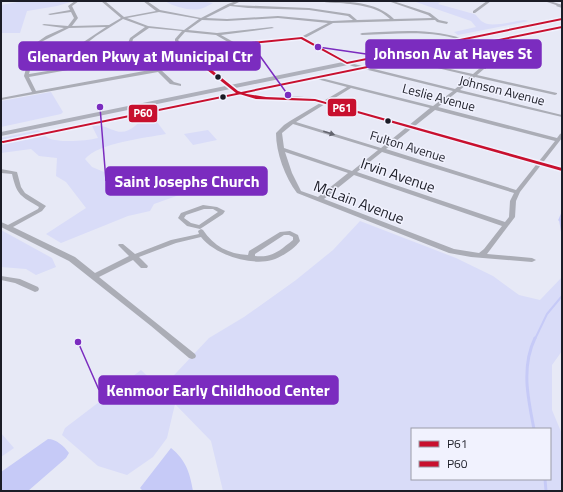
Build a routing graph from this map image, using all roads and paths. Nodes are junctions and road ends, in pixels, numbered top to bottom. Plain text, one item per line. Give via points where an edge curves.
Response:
1 (77, 1) edge
2 (103, 1) edge
3 (145, 1) edge
4 (239, 1) edge
5 (323, 1) edge
6 (390, 1) edge
7 (489, 1) edge
8 (546, 1) edge
9 (229, 5) junction
10 (561, 6) edge
11 (159, 11) junction
12 (72, 12) junction
13 (474, 12) dead end
14 (50, 14) dead end
15 (123, 18) junction
16 (562, 18) edge
17 (202, 19) junction
18 (436, 19) junction
19 (393, 20) junction
20 (356, 21) junction
21 (331, 22) junction
22 (447, 23) dead end
23 (44, 26) dead end
24 (110, 26) junction
25 (69, 27) junction
26 (148, 27) junction
27 (272, 28) dead end
28 (186, 31) junction
29 (217, 34) junction
30 (362, 34) dead end
31 (302, 38) junction
32 (460, 38) junction
33 (236, 45) junction
34 (189, 54) junction
35 (437, 57) dead end
36 (340, 60) junction
37 (414, 62) dead end
38 (347, 63) junction
39 (485, 68) junction
40 (159, 70) junction
41 (26, 76) junction
42 (475, 76) junction
43 (315, 77) dead end
44 (179, 85) dead end
45 (229, 85) junction
46 (351, 86) junction
47 (456, 90) junction
48 (34, 92) junction
49 (555, 94) dead end
50 (1, 99) edge
51 (323, 102) junction
52 (435, 107) junction
53 (79, 115) junction
54 (562, 116) edge
55 (292, 122) junction
56 (410, 127) junction
57 (1, 130) edge
58 (1, 134) edge
59 (560, 137) edge
60 (282, 149) junction
61 (382, 150) junction
62 (539, 164) junction
63 (562, 170) edge
64 (1, 172) edge
65 (352, 173) junction
66 (517, 192) junction
67 (319, 200) junction
68 (1, 224) edge
69 (506, 226) junction
70 (9, 227) junction
71 (200, 227) junction
72 (203, 235) junction
73 (121, 245) dead end
74 (482, 255) junction
75 (134, 256) junction
76 (250, 258) junction
77 (532, 260) dead end
78 (144, 266) dead end
79 (95, 276) junction
80 (1, 278) edge
81 (35, 289) dead end
82 (192, 356) dead end

1 - 12 street via 70,5
2 - 15 street
3 - 11 street
4 - 9 street
5 - 19 street via 376,9
6 - 18 street via 429,14
7 - 13 street
8 - 10 main road
9 - 17 street
9 - 20 street via 349,14
11 - 15 street
11 - 17 street
12 - 14 street
12 - 25 street via 76,18
15 - 24 street
15 - 26 street
16 - 32 main road
17 - 21 street via 278,17
17 - 28 street
18 - 19 street
18 - 22 street
19 - 20 street
20 - 21 street
21 - 31 street
23 - 25 street
24 - 25 street
24 - 41 street via 80,46 68,68
25 - 41 street via 36,45
26 - 28 street
26 - 40 street via 130,42
27 - 29 street
28 - 29 street
28 - 34 street via 176,40
29 - 33 street
30 - 32 street via 426,32
31 - 33 street
31 - 36 street, Johnson Avenue via 318,44
32 - 36 main road
32 - 38 main road
32 - 39 street via 485,52 488,61
33 - 34 street
34 - 45 street
35 - 39 street
36 - 38 street, Johnson Avenue
36 - 45 main road
37 - 42 street
38 - 45 main road
38 - 47 street, Johnson Avenue
39 - 42 street
40 - 44 street via 172,83
40 - 48 street
41 - 48 street
42 - 47 street
42 - 49 street
43 - 46 street, Leslie Avenue
45 - 51 street via 250,97 302,98
45 - 53 main road
46 - 51 street, McLain Avenue
46 - 52 street, Leslie Avenue
47 - 52 street
47 - 54 street, Johnson Avenue
48 - 50 street
51 - 55 street, McLain Avenue
51 - 56 street
52 - 56 street
52 - 59 street, Leslie Avenue
53 - 57 main road
53 - 58 main road
55 - 60 street, McLain Avenue via 279,133
55 -> 61 street, Fulton Avenue
56 - 61 street
56 - 62 street
59 - 62 street
60 - 65 street, Irvin Avenue
60 - 67 street, McLain Avenue via 297,190
61 - 65 street
61 - 66 street, Fulton Avenue
62 - 63 street
62 - 66 street
64 - 70 street via 15,173 18,187 23,194 43,206
65 - 67 street
65 - 69 street, Irvin Avenue
66 - 69 street via 513,201 513,215
67 - 74 street, McLain Avenue via 446,249
68 - 70 street
69 - 74 street
70 - 79 street via 62,254
71 - 71 street via 220,215 222,211 210,206 186,212 181,216 188,225
71 - 72 street
72 - 75 street via 172,242
72 - 76 street via 229,254
73 - 75 street
74 - 77 street, McLain Avenue
75 - 78 street
75 - 79 street
76 - 76 street via 252,253 282,234 290,233 297,238 297,241 275,258
79 - 82 street
80 - 81 street via 18,281

